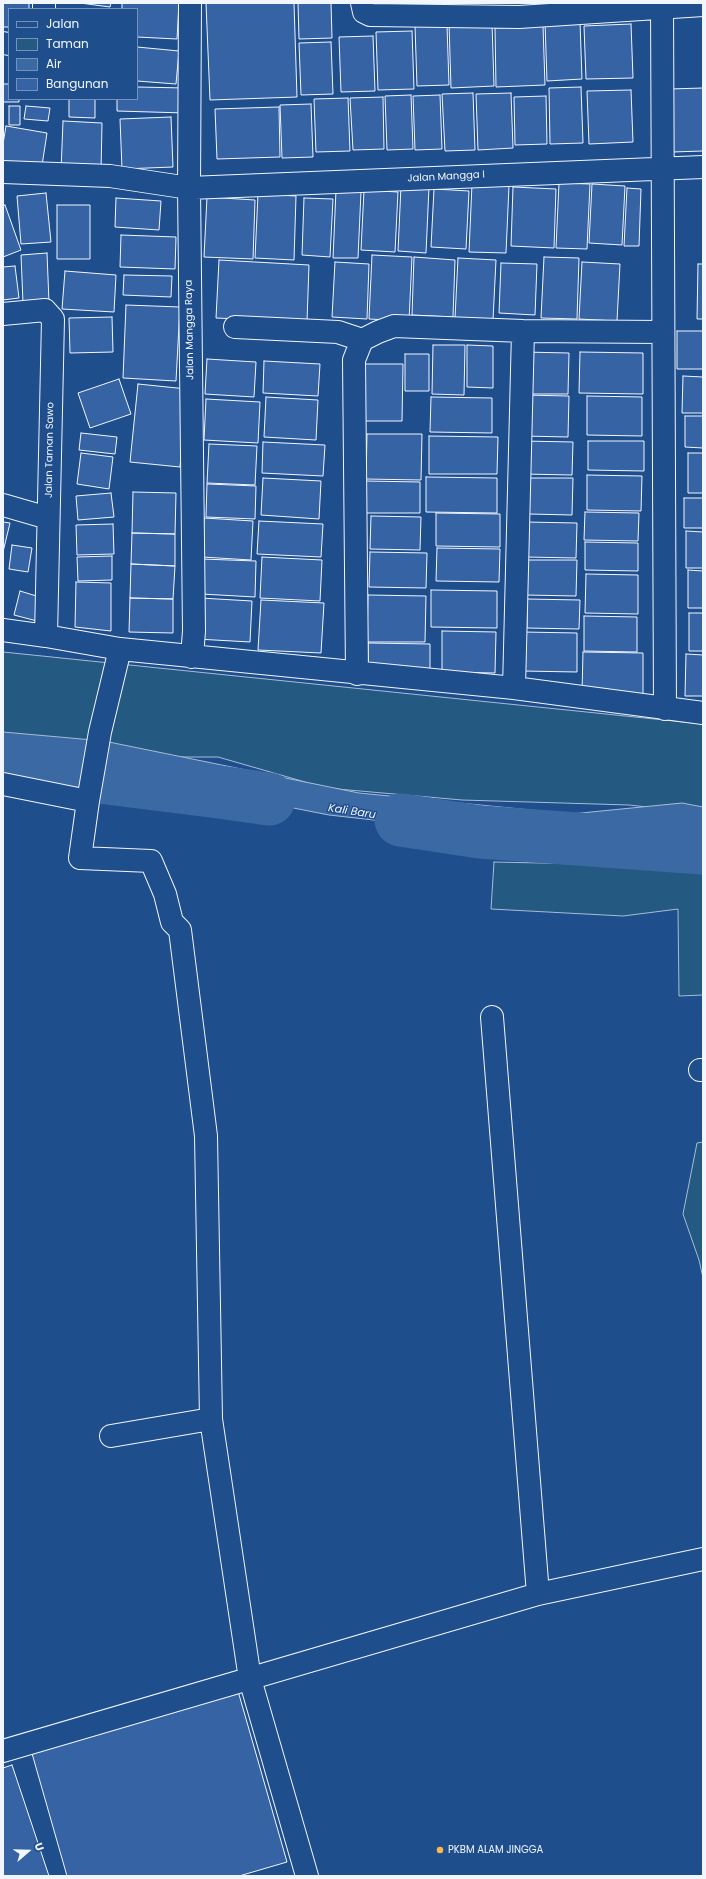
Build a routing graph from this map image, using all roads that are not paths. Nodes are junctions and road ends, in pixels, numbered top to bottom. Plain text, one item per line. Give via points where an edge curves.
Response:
1 (190, 3) edge
2 (362, 3) edge
3 (662, 5) edge
4 (703, 5) edge
5 (519, 10) edge
6 (703, 167) edge
7 (662, 168) junction
8 (3, 172) edge
9 (189, 188) junction
10 (3, 314) edge
11 (235, 327) dead end
12 (523, 331) junction
13 (664, 332) junction
14 (362, 340) junction
15 (3, 505) edge
16 (48, 518) junction
17 (3, 630) edge
18 (46, 636) junction
19 (120, 649) junction
20 (192, 657) junction
21 (356, 674) junction
22 (514, 688) junction
23 (665, 709) junction
24 (703, 712) edge
25 (3, 784) edge
26 (88, 801) junction
27 (492, 1017) dead end
28 (211, 1418) junction
29 (111, 1436) dead end
30 (703, 1559) edge
31 (538, 1594) junction
32 (250, 1679) junction
33 (3, 1751) edge
34 (307, 1876) edge

1 - 9 street, Jalan Mangga Raya
2 - 5 street via 364,12 370,15
3 - 4 street
3 - 5 street
3 - 7 street
6 - 7 street, Jalan Mangga I
7 - 9 street, Jalan Mangga I
7 - 13 street
8 - 9 street, Jalan Mangga I via 110,176
9 - 20 street, Jalan Mangga Raya via 194,631
10 - 16 street, Jalan Taman Sawo via 46,310 53,319
11 - 14 street via 338,332
12 - 13 street
12 - 14 street via 394,326
12 - 22 street
13 - 23 street
14 - 21 street via 354,360
15 - 16 street
16 - 18 street, Jalan Taman Sawo
17 - 18 street
18 - 19 street
19 - 20 street
19 - 26 street via 100,732
20 - 21 street
21 - 22 street
22 - 23 street
23 - 24 street
25 - 26 street
26 - 28 street via 80,858 151,861 165,894 172,922 180,930 206,1136
27 - 31 street
28 - 29 street
28 - 32 street
30 - 31 street
31 - 32 street
32 - 33 street
32 - 34 street

